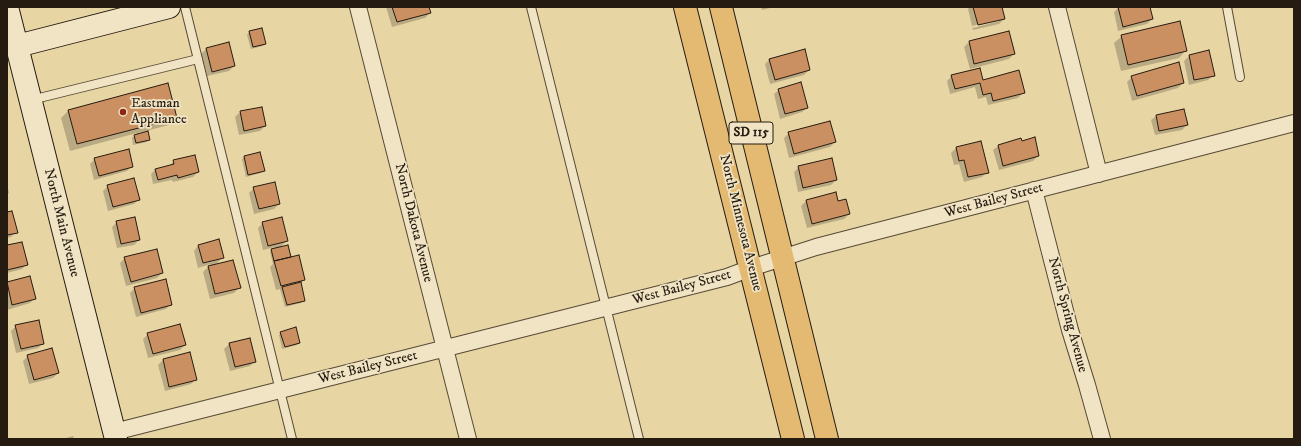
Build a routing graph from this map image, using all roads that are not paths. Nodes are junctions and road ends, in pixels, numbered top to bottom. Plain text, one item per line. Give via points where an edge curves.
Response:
1 (7, 7) edge
2 (169, 7) edge
3 (185, 7) edge
4 (358, 7) edge
5 (531, 7) edge
6 (684, 7) edge
7 (721, 7) edge
8 (1057, 7) edge
9 (1227, 7) edge
10 (17, 46) junction
11 (198, 59) junction
12 (1240, 76) dead end
13 (31, 100) junction
14 (1294, 122) edge
15 (1099, 174) junction
16 (1034, 190) junction
17 (782, 258) junction
18 (751, 268) junction
19 (606, 308) junction
20 (446, 349) junction
21 (280, 390) junction
22 (115, 436) edge
23 (292, 439) edge
24 (468, 439) edge
25 (639, 439) edge
26 (793, 439) edge
27 (827, 439) edge
28 (1102, 439) edge

1 - 10 street, North Main Avenue
2 - 10 street
3 - 11 lane
4 - 20 street, North Dakota Avenue
5 - 19 lane
6 - 18 main road, North Minnesota Avenue / SD 115
7 - 17 main road, SD 115
8 - 15 street
9 - 12 lane
10 - 13 street, North Main Avenue
11 - 13 lane
11 - 21 lane
13 - 22 street, North Main Avenue
14 - 15 street, West Bailey Street
15 - 16 street, West Bailey Street
16 - 17 street, West Bailey Street
16 - 28 street, North Spring Avenue via 1070,330
17 - 18 street, West Bailey Street
17 - 27 main road, SD 115
18 - 19 street, West Bailey Street via 727,277
18 - 26 main road, North Minnesota Avenue / SD 115
19 - 20 street, West Bailey Street
19 - 25 lane
20 - 21 street, West Bailey Street
20 - 24 street, North Dakota Avenue
21 - 22 street, West Bailey Street
21 - 23 lane

